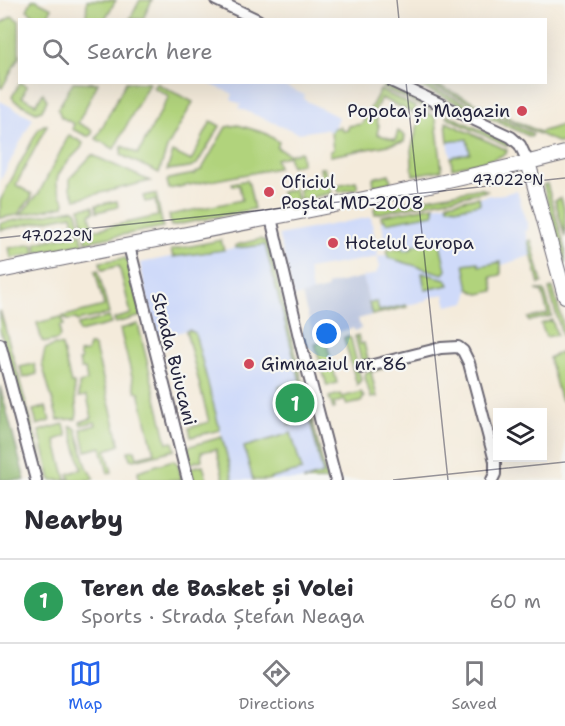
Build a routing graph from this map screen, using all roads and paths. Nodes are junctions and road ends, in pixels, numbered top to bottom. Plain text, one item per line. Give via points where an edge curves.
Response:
1 (216, 0) edge
2 (254, 18) edge
3 (397, 84) edge
4 (565, 153) edge
5 (528, 162) junction
6 (271, 218) junction
7 (129, 246) junction
8 (0, 271) edge
9 (565, 296) edge
10 (0, 344) edge
11 (361, 368) dead end
12 (36, 480) edge
13 (188, 480) edge
14 (336, 480) edge
15 (492, 480) edge

1 - 2 street
3 - 5 street via 511,137
4 - 5 main road
5 - 6 main road
5 - 9 main road
6 - 7 main road
6 - 14 street
7 - 8 main road
7 - 13 street, Strada Buiucani
10 - 12 street
11 - 15 street via 441,348 458,347 463,351 495,461

